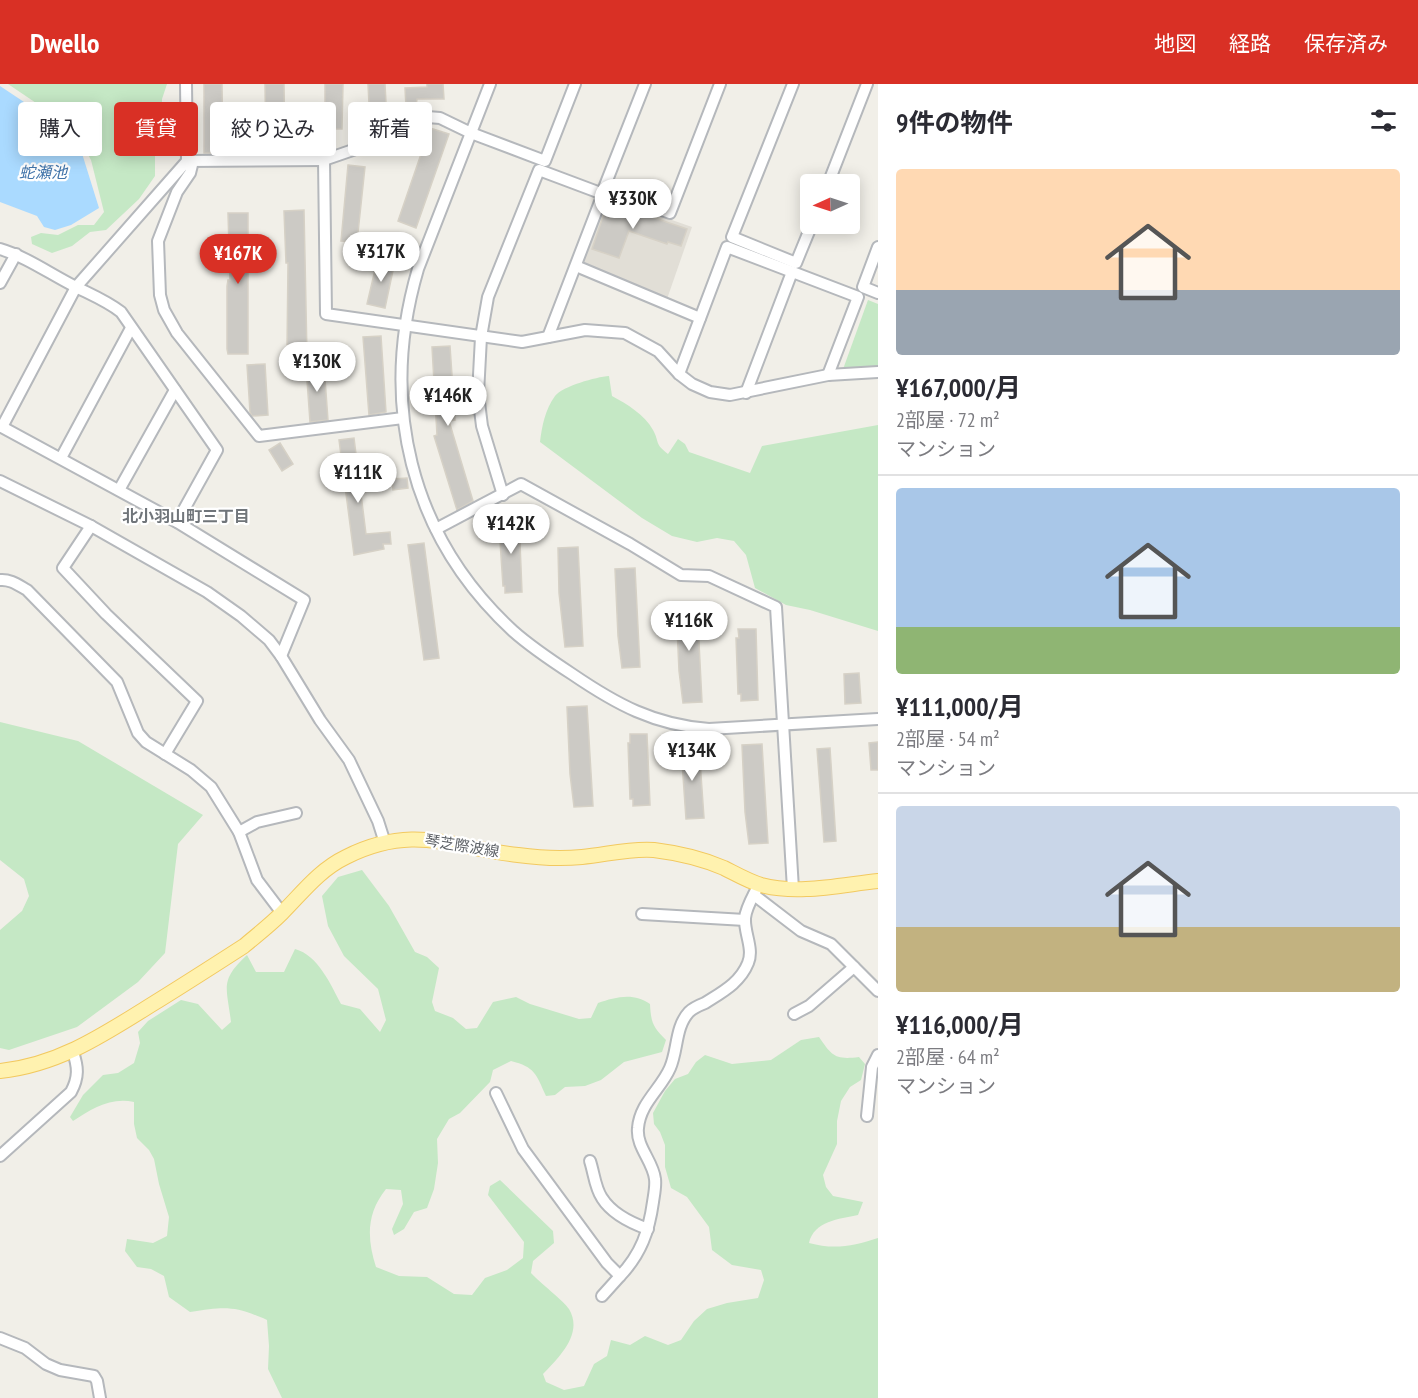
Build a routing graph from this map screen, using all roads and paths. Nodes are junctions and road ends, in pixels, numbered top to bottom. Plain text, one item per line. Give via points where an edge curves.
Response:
1 (186, 84) edge
2 (490, 84) edge
3 (575, 84) edge
4 (645, 84) edge
5 (720, 84) edge
6 (793, 84) edge
7 (867, 84) edge
8 (471, 133) junction
9 (324, 160) junction
10 (190, 161) junction
11 (832, 174) edge
12 (808, 234) edge
13 (878, 247) edge
14 (0, 249) edge
15 (16, 254) junction
16 (576, 266) junction
17 (792, 272) junction
18 (0, 283) edge
19 (76, 287) junction
20 (878, 293) edge
21 (700, 318) junction
22 (404, 325) junction
23 (130, 327) junction
24 (481, 337) junction
25 (548, 337) junction
26 (878, 372) edge
27 (679, 374) junction
28 (828, 375) junction
29 (175, 390) junction
30 (746, 393) junction
31 (403, 418) junction
32 (1, 426) edge
33 (61, 458) junction
34 (0, 481) edge
35 (119, 490) junction
36 (503, 495) junction
37 (177, 522) junction
38 (91, 526) junction
39 (436, 529) junction
40 (0, 580) edge
41 (281, 656) junction
42 (878, 719) edge
43 (783, 726) junction
44 (165, 754) junction
45 (296, 813) dead end
46 (239, 832) junction
47 (385, 843) junction
48 (878, 881) edge
49 (793, 889) junction
50 (756, 890) junction
51 (282, 913) junction
52 (642, 914) dead end
53 (745, 920) junction
54 (854, 967) junction
55 (878, 991) edge
56 (794, 1014) dead end
57 (73, 1052) junction
58 (878, 1055) edge
59 (0, 1071) edge
60 (496, 1093) dead end
61 (867, 1116) dead end
62 (0, 1156) edge
63 (590, 1161) dead end
64 (648, 1229) junction
65 (620, 1275) junction
66 (602, 1296) dead end
67 (0, 1338) edge
68 (100, 1398) edge

1 - 10 street
2 - 8 street
3 - 8 street via 545,161
4 - 5 street via 604,188 670,213
6 - 12 street via 732,237 796,263
7 - 11 street
8 - 9 street via 440,118 415,116 388,126 353,150
8 - 22 street via 418,269
9 - 10 street
9 - 22 street via 326,314
10 - 19 street
10 - 31 street via 190,173 177,192 158,241 164,310 177,333 259,436
13 - 20 street via 862,287
14 - 15 street
15 - 18 street
15 - 19 street
16 - 21 street
16 - 24 street via 603,194 539,170 488,297
16 - 25 street
17 - 21 street via 728,247
17 - 28 street via 858,297
17 - 30 street
19 - 23 street via 109,303 121,312
19 - 32 street
21 - 27 street
22 - 24 street
22 - 31 street via 400,374
23 - 29 street
23 - 33 street
24 - 25 street via 522,342
24 - 36 street via 478,394 482,426
25 - 27 street via 585,330 626,333 658,351
26 - 28 street
27 - 30 street via 710,392
28 - 30 street
29 - 35 street
29 - 37 street via 217,450
31 - 39 street via 408,449
32 - 33 street
33 - 35 street
34 - 38 street
35 - 37 street
36 - 39 street
36 - 43 street via 521,484 681,575 709,576 776,607
37 - 41 street via 304,600
38 - 41 street via 207,592 254,627
38 - 44 street via 63,568 197,700
39 - 43 street via 478,594 514,632 612,701 665,723 689,728
40 - 44 street via 27,590 104,668 117,682 138,734
41 - 47 street via 349,760
42 - 43 street
43 - 49 street
44 - 46 street via 211,787
45 - 46 street via 257,822
46 - 51 street via 257,880
47 - 50 main road, 琴芝際波線 via 430,839 539,857 650,850 696,858
47 - 51 main road, 琴芝際波線 via 345,857 328,868
48 - 49 main road, 琴芝際波線
49 - 50 main road, 琴芝際波線
50 - 53 street
50 - 54 street via 801,931 831,944
51 - 57 main road, 琴芝際波線 via 221,961
52 - 53 street
53 - 64 street via 749,962 730,987 689,1012 669,1070 645,1105 638,1126 638,1140 655,1178
54 - 55 street
54 - 56 street
57 - 59 main road, 琴芝際波線
57 - 62 street via 77,1079 71,1092
58 - 61 street via 872,1067
60 - 65 street via 523,1149
63 - 64 street via 602,1197 615,1213
64 - 65 street via 634,1261
65 - 66 street
67 - 68 street via 60,1370 94,1376

